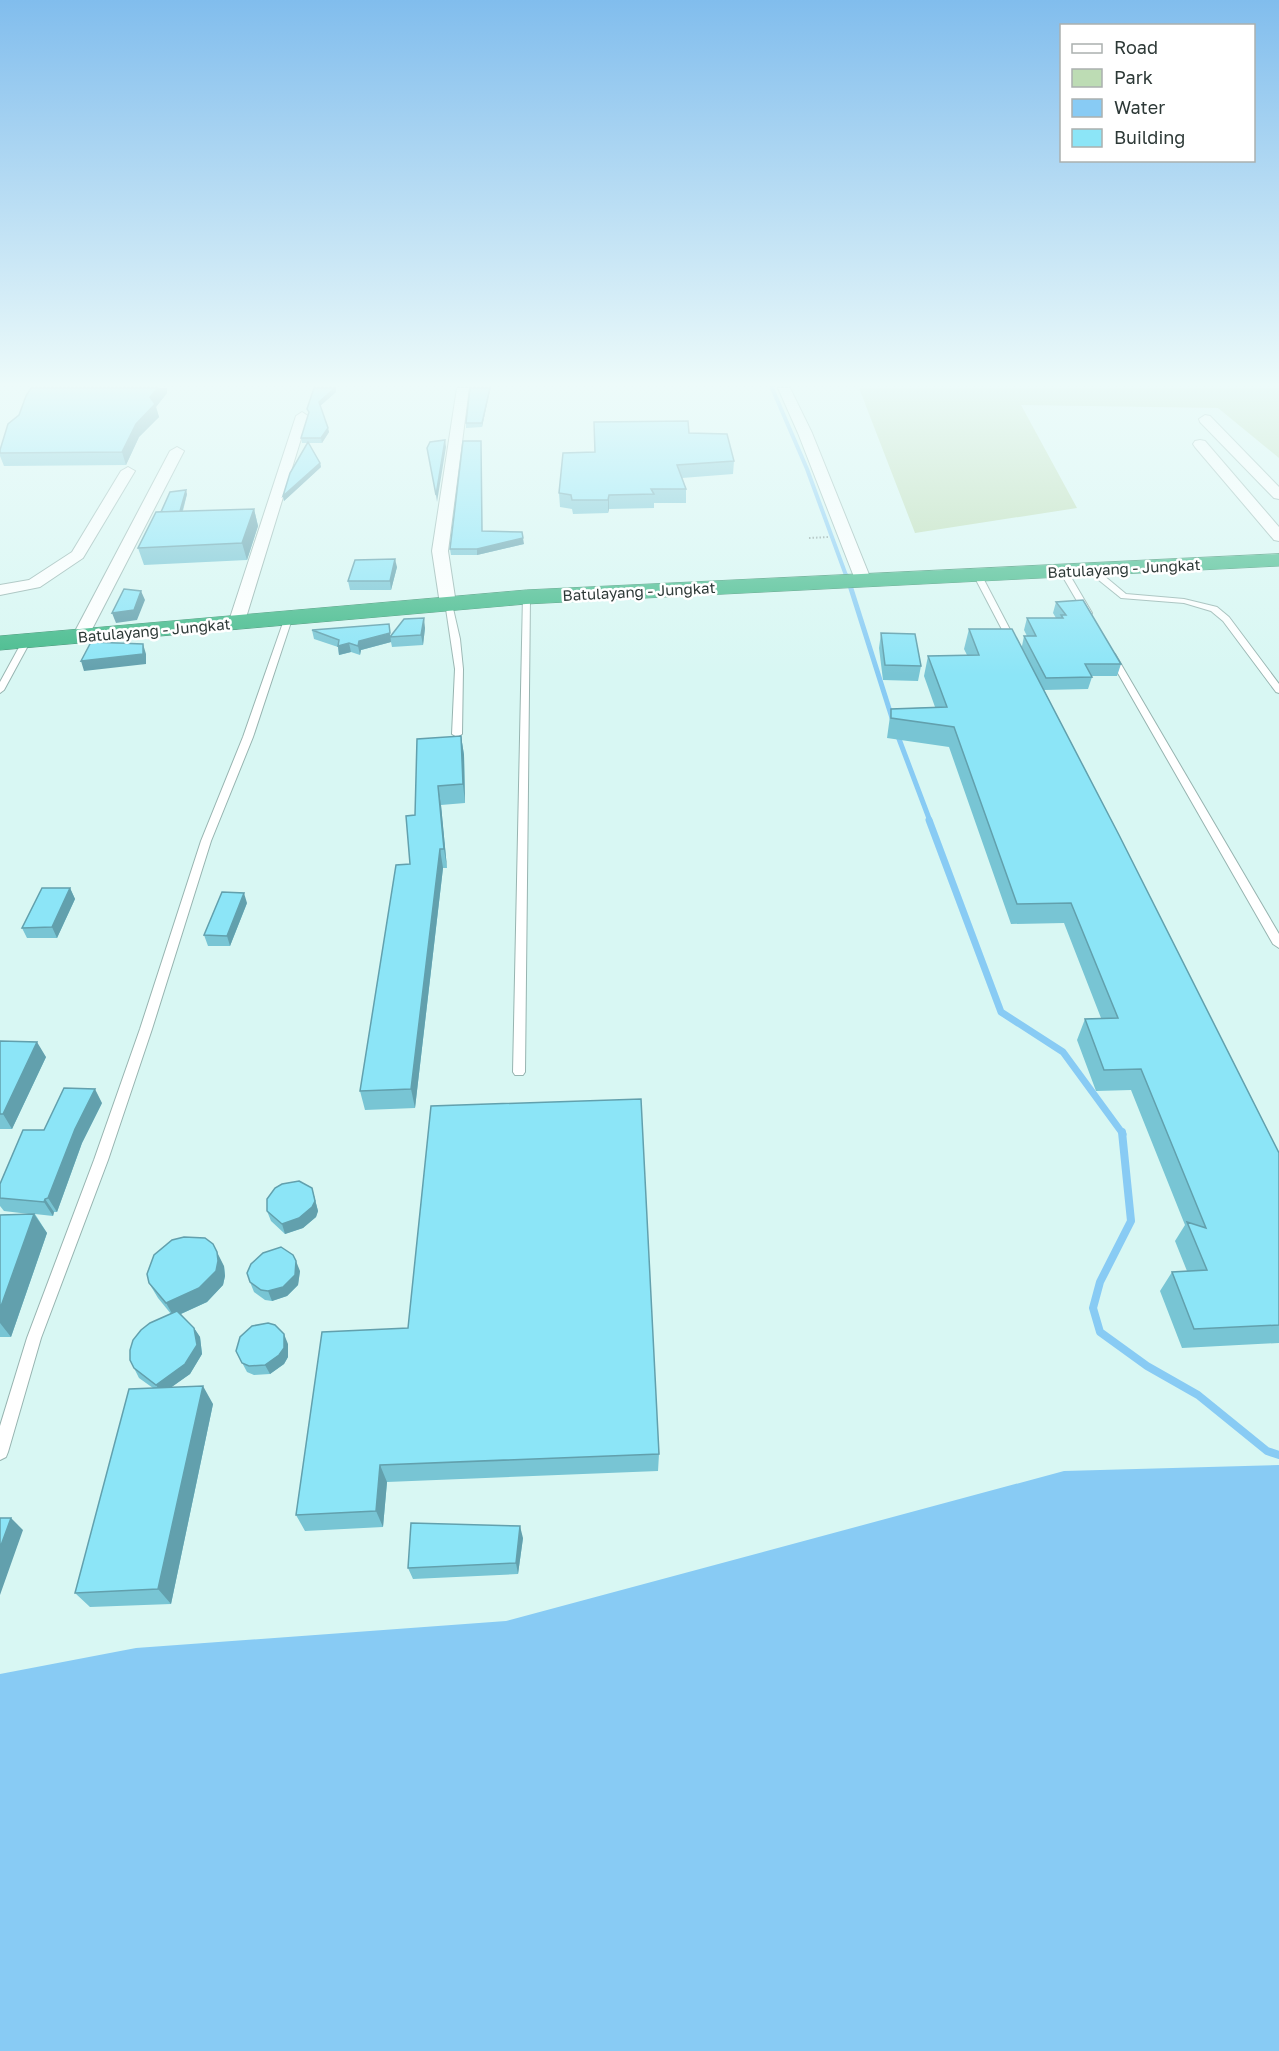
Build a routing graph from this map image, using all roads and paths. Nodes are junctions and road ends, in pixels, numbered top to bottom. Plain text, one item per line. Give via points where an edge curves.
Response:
1 (120, 484) edge
2 (160, 484) edge
3 (281, 484) edge
4 (449, 484) edge
5 (822, 484) edge
6 (1236, 484) edge
7 (1268, 484) edge
8 (1279, 495) edge
9 (823, 537) dead end
10 (1279, 537) edge
11 (809, 538) dead end
12 (1279, 560) edge
13 (1093, 571) junction
14 (1064, 572) junction
15 (978, 576) junction
16 (854, 582) junction
17 (0, 590) edge
18 (526, 597) junction
19 (448, 604) junction
20 (288, 619) junction
21 (236, 624) junction
22 (1094, 624) edge
23 (80, 637) junction
24 (26, 642) junction
25 (0, 643) edge
26 (1106, 645) edge
27 (1016, 650) edge
28 (0, 690) edge
29 (1279, 690) edge
30 (457, 734) edge
31 (1279, 944) edge
32 (519, 1072) dead end
33 (0, 1452) edge

1 - 17 street via 78,555 34,584
2 - 23 street
3 - 21 street
4 - 19 street via 440,551
5 - 16 street
6 - 10 street
7 - 8 street
9 - 11 path
12 - 13 highway, Batulayang - Jungkat
13 - 14 highway, Batulayang - Jungkat
13 - 29 lane via 1124,596 1184,601 1214,609 1226,619
14 - 15 highway, Batulayang - Jungkat
14 - 22 lane
15 - 16 highway, Batulayang - Jungkat
15 - 27 lane
16 - 18 highway, Batulayang - Jungkat
18 - 19 highway, Batulayang - Jungkat
18 - 32 lane
19 - 20 highway, Batulayang - Jungkat
19 - 30 lane via 459,669
20 - 21 highway, Batulayang - Jungkat
20 - 33 lane via 248,737 206,841 112,1127 34,1338
21 - 23 highway, Batulayang - Jungkat
23 - 24 highway, Batulayang - Jungkat
24 - 25 highway, Batulayang - Jungkat
24 - 28 lane
26 - 31 lane

